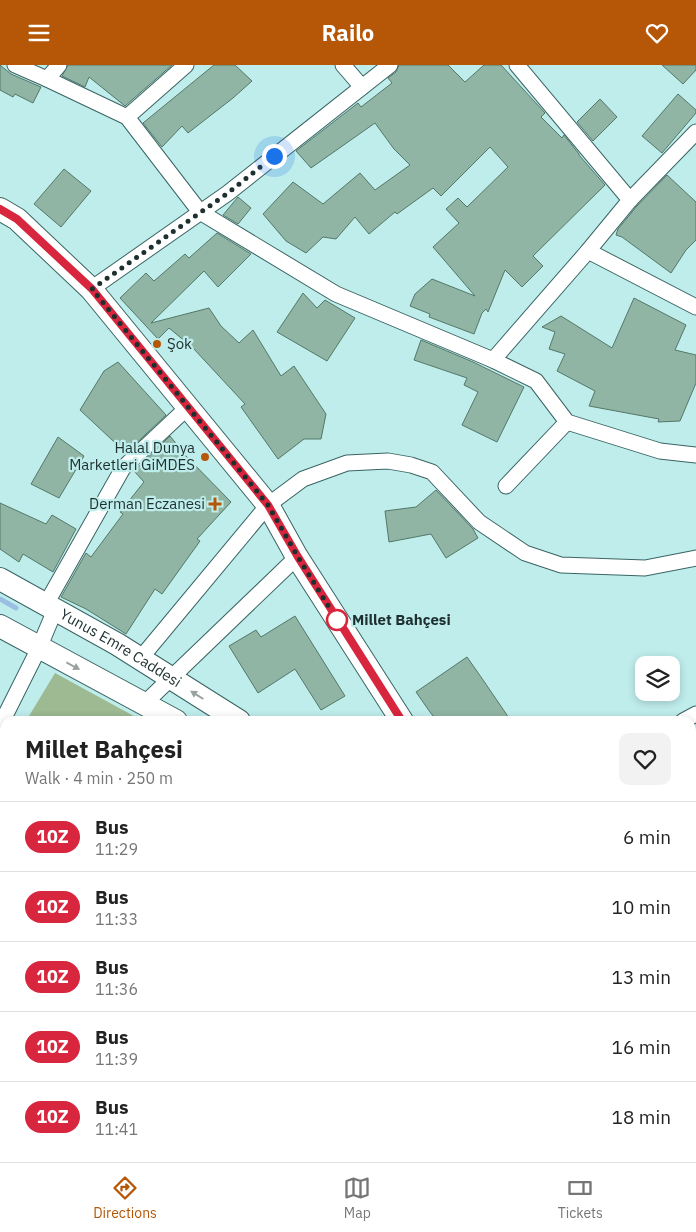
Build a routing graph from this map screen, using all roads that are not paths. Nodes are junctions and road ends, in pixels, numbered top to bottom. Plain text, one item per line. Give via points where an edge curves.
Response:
1 (15, 65) edge
2 (59, 65) edge
3 (186, 65) edge
4 (342, 65) edge
5 (390, 65) edge
6 (517, 65) edge
7 (47, 79) junction
8 (362, 87) junction
9 (127, 117) junction
10 (696, 132) edge
11 (630, 200) junction
12 (0, 209) edge
13 (200, 212) junction
14 (588, 251) junction
15 (92, 289) junction
16 (693, 300) edge
17 (493, 360) junction
18 (188, 407) junction
19 (567, 421) junction
20 (696, 455) edge
21 (506, 486) dead end
22 (268, 505) junction
23 (298, 557) junction
24 (696, 558) edge
25 (0, 579) edge
26 (50, 607) junction
27 (0, 626) edge
28 (39, 648) junction
29 (140, 659) junction
30 (171, 678) junction
31 (144, 704) junction
32 (5, 716) edge
33 (167, 716) edge
34 (231, 716) edge
35 (398, 716) edge

1 - 7 street
2 - 7 street
3 - 9 street
4 - 8 street
5 - 8 street
6 - 11 street
7 - 9 street
8 - 13 street
9 - 13 street
10 - 11 street
11 - 14 street
12 - 15 main road via 17,219
13 - 15 street
13 - 17 street via 336,294
14 - 16 street
14 - 17 street
15 - 18 main road
17 - 19 street via 536,381
18 - 22 main road
18 - 26 street via 123,468
19 - 20 street via 660,451
19 - 21 street
22 - 23 main road
22 - 24 street via 303,479 347,463 388,461 432,472 479,521 525,553 561,565 646,567
22 - 29 street
23 - 30 street
23 - 35 main road
25 - 26 main road, Yunus Emre Caddesi
26 - 28 street
26 - 29 main road, Yunus Emre Caddesi
27 - 28 main road
28 -> 31 main road
28 - 32 street
29 - 30 main road, Yunus Emre Caddesi
30 - 31 street
34 -> 30 main road, Yunus Emre Caddesi
31 - 33 main road

